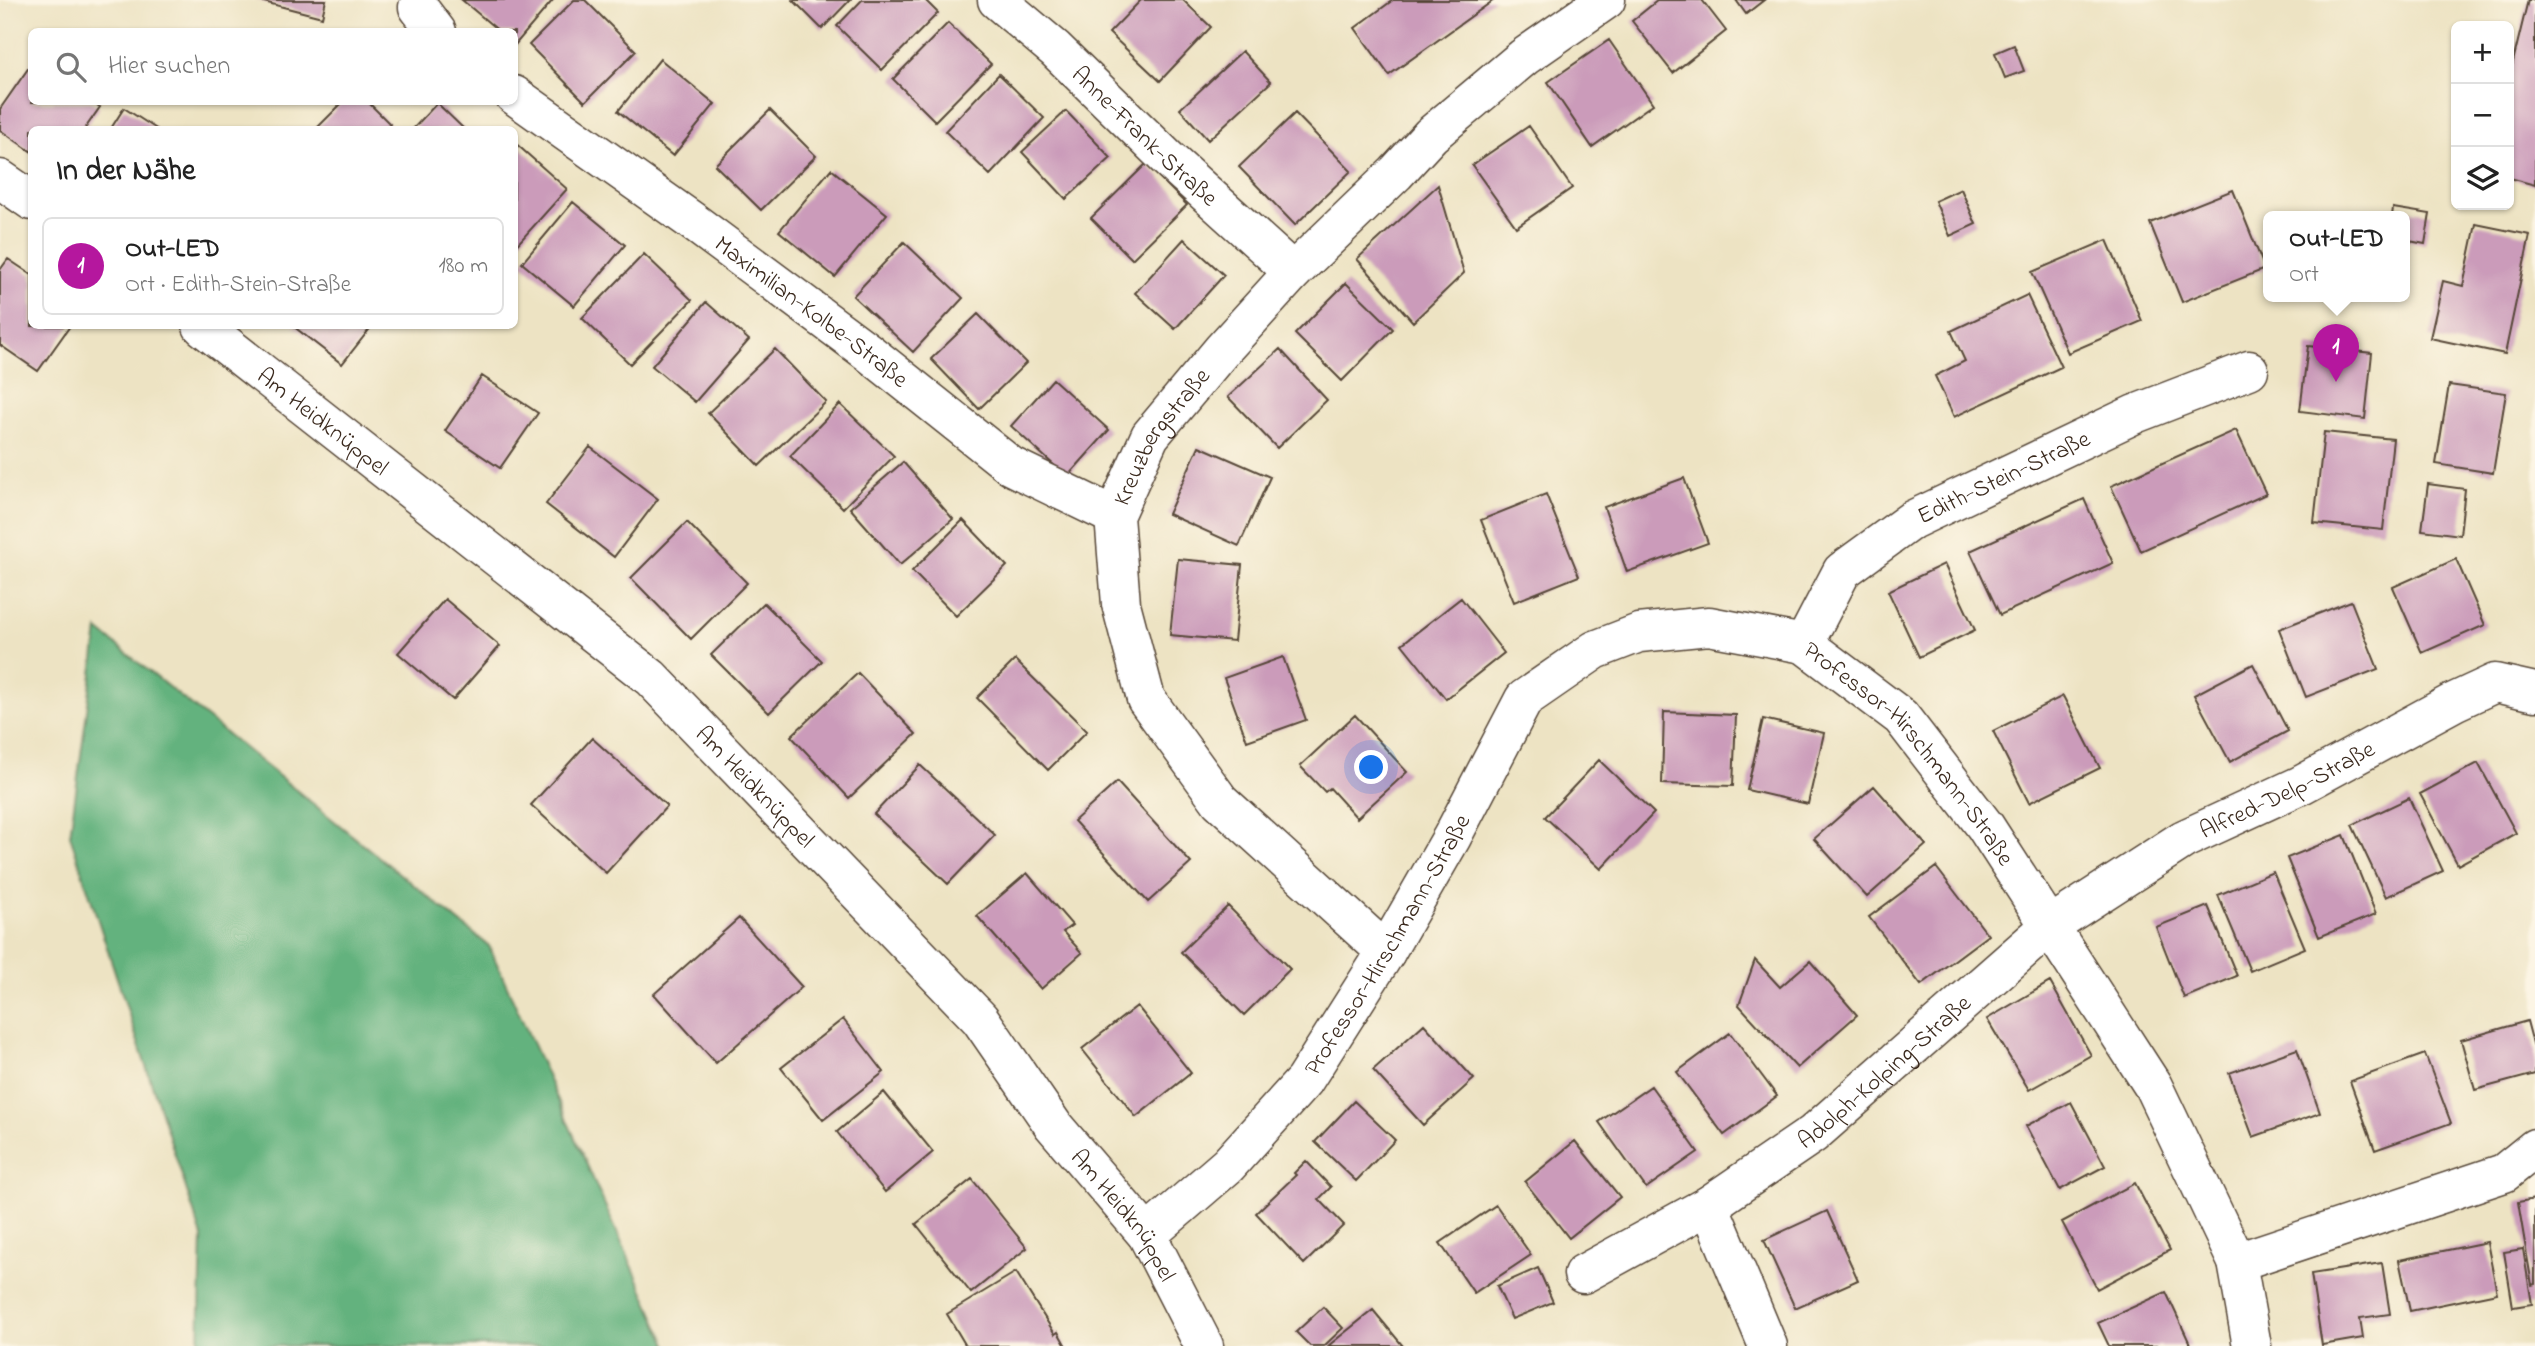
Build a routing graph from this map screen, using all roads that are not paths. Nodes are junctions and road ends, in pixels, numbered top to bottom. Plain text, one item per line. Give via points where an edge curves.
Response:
1 (997, 0) edge
2 (1606, 0) edge
3 (518, 98) edge
4 (0, 179) edge
5 (28, 198) edge
6 (1293, 272) junction
7 (206, 329) edge
8 (2249, 370) dead end
9 (1114, 516) junction
10 (1804, 644) junction
11 (2535, 692) edge
12 (2051, 925) junction
13 (1386, 951) junction
14 (2535, 1148) edge
15 (1709, 1205) junction
16 (1147, 1235) junction
17 (2237, 1262) junction
18 (1583, 1274) dead end
19 (1204, 1346) edge
20 (1769, 1346) edge
21 (2252, 1346) edge

1 - 6 street, Anne-Frank-Straße
2 - 6 street, Kreuzbergstraße via 1524,57 1431,135
3 - 9 street, Maximilian-Kolbe-Straße via 857,344 1011,466
4 - 5 street
6 - 9 street, Kreuzbergstraße via 1150,436
7 - 16 street, Am Heidknüppel via 651,678 980,1019 1053,1125
8 - 10 street, Edith-Stein-Straße via 2135,414 1912,520 1842,571
9 - 13 street, Kreuzbergstraße via 1121,604 1146,699 1220,802
10 - 12 street, Professor-Hirschmann-Straße via 1901,717 1985,826
10 - 13 street, Professor-Hirschmann-Straße via 1709,626 1639,633 1595,650 1524,699
11 - 12 street, Alfred-Delp-Straße via 2494,683 2454,702 2301,785 2184,839
12 - 15 street, Adolph-Kolping-Straße via 1813,1133
12 - 17 street, Professor-Hirschmann-Straße via 2153,1086
13 - 16 street, Professor-Hirschmann-Straße via 1304,1081 1228,1165
14 - 17 street via 2504,1173
15 - 18 street, Adolph-Kolping-Straße
15 - 20 street
16 - 19 street, Am Heidknüppel
17 - 21 street, Professor-Hirschmann-Straße

